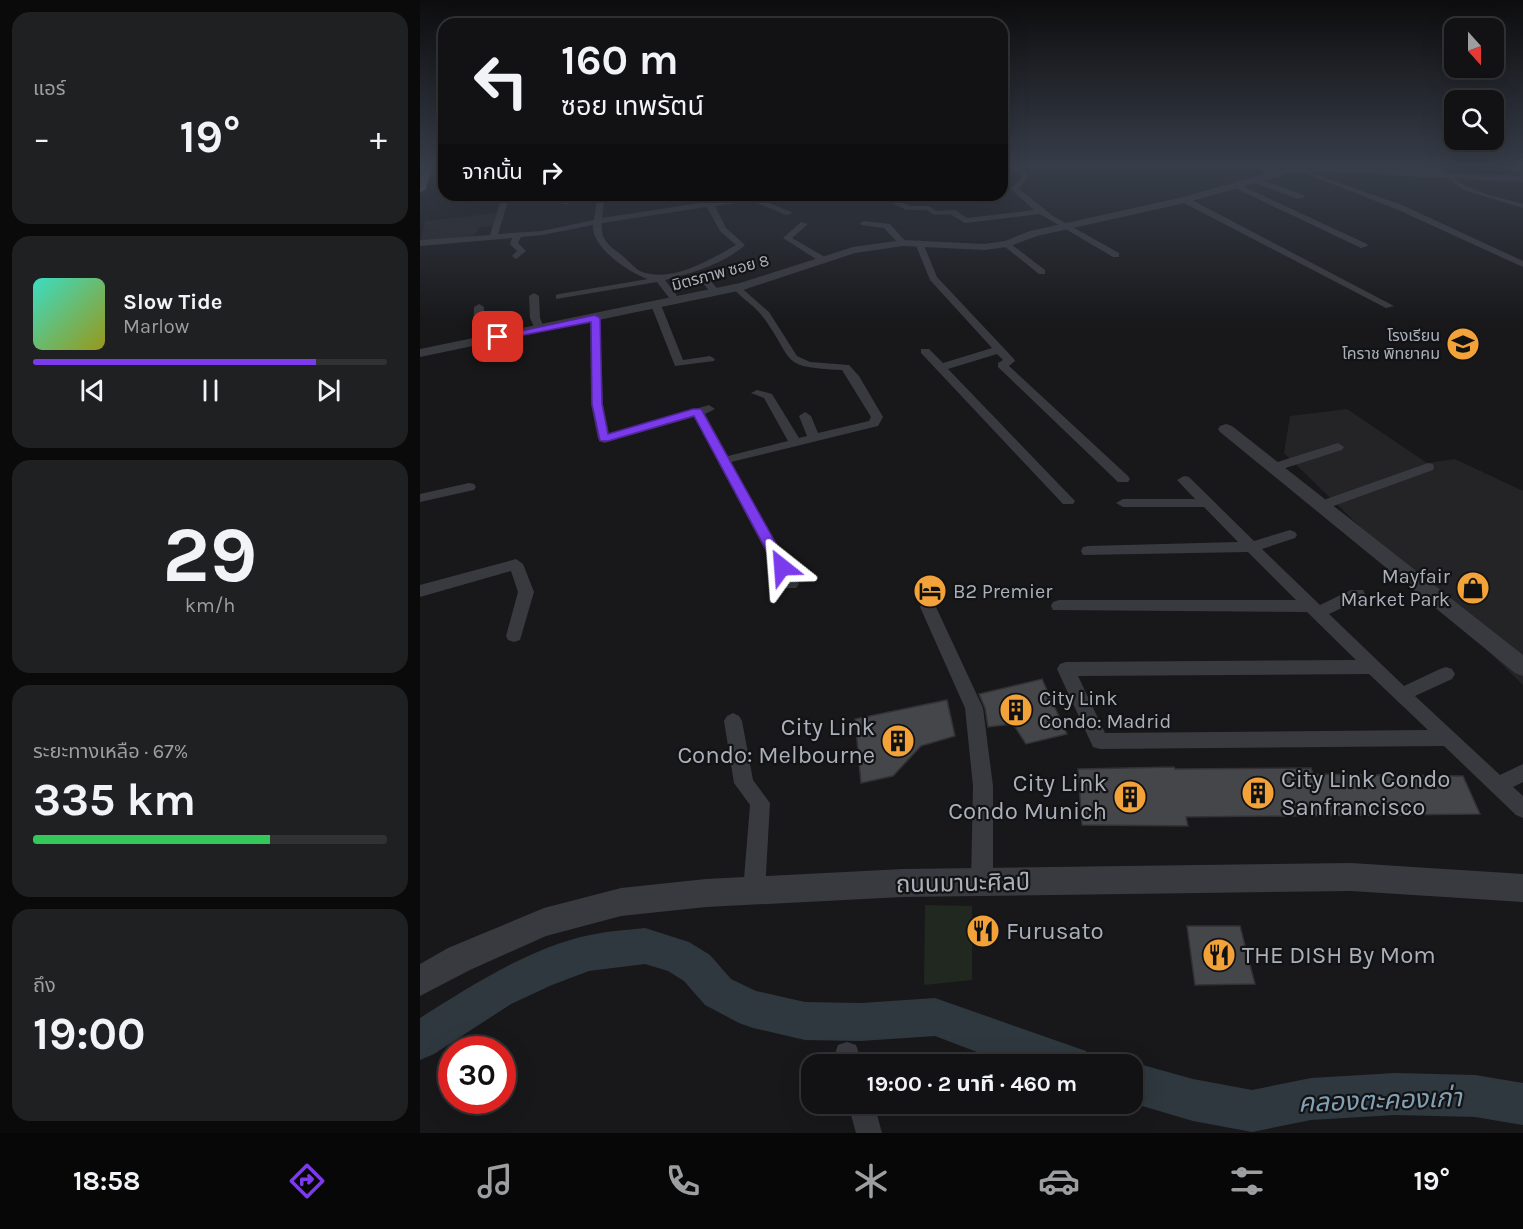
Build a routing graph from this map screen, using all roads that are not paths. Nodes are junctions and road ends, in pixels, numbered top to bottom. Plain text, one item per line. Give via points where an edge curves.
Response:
1 (499, 218) edge
2 (599, 218) edge
3 (621, 218) edge
4 (717, 218) edge
5 (960, 218) edge
6 (991, 218) edge
7 (1052, 218) edge
8 (1101, 218) edge
9 (1218, 218) edge
10 (1305, 218) edge
11 (1423, 218) edge
12 (599, 221) junction
13 (864, 223) dead end
14 (804, 224) dead end
15 (1066, 225) junction
16 (517, 236) junction
17 (493, 238) junction
18 (420, 243) edge
19 (903, 243) junction
20 (919, 243) junction
21 (1008, 243) junction
22 (1364, 246) dead end
23 (1116, 255) dead end
24 (516, 256) dead end
25 (822, 259) junction
26 (1523, 264) edge
27 (1042, 272) dead end
28 (702, 276) dead end
29 (659, 279) junction
30 (737, 287) junction
31 (716, 292) junction
32 (534, 296) dead end
33 (559, 297) dead end
34 (676, 301) junction
35 (656, 305) junction
36 (479, 306) dead end
37 (1389, 306) dead end
38 (595, 318) junction
39 (540, 329) junction
40 (478, 341) junction
41 (998, 350) junction
42 (925, 351) dead end
43 (420, 353) edge
44 (710, 359) dead end
45 (942, 367) junction
46 (757, 393) dead end
47 (805, 416) dead end
48 (1226, 429) dead end
49 (814, 438) junction
50 (796, 443) junction
51 (1338, 447) dead end
52 (725, 460) junction
53 (1276, 467) junction
54 (1428, 467) dead end
55 (1123, 479) dead end
56 (1184, 480) dead end
57 (469, 487) dead end
58 (420, 498) edge
59 (1068, 501) dead end
60 (1123, 502) dead end
61 (1206, 503) junction
62 (1323, 505) junction
63 (1290, 536) dead end
64 (1251, 547) junction
65 (1088, 551) dead end
66 (791, 584) dead end
67 (420, 591) edge
68 (1357, 594) dead end
69 (1059, 606) dead end
70 (928, 607) dead end
71 (1314, 609) junction
72 (514, 636) dead end
73 (1373, 667) junction
74 (1523, 667) edge
75 (1446, 674) dead end
76 (1403, 694) junction
77 (733, 721) dead end
78 (1449, 738) junction
79 (1523, 773) edge
80 (1498, 785) junction
81 (1523, 809) edge
82 (982, 882) junction
83 (1523, 888) edge
84 (754, 891) junction
85 (420, 981) edge
86 (864, 1114) edge
87 (869, 1133) edge

1 - 17 street
2 - 12 street
3 - 12 street
4 - 29 street via 741,245 721,259
5 - 6 street via 965,221
7 - 15 street
8 - 15 street, มิตรภาพ ซอย 8
9 - 37 street
10 - 22 street
11 - 26 street
12 - 16 street
12 - 29 street via 597,231 603,246 627,261 635,272
13 - 19 street via 887,226
14 - 25 street via 787,238
15 - 21 street, มิตรภาพ ซอย 8
15 - 23 street
16 - 17 street
16 - 24 street via 514,244 522,251
17 - 18 street
19 - 20 street, มิตรภาพ ซอย 8
19 - 25 street, มิตรภาพ ซอย 8
20 - 21 street, มิตรภาพ ซอย 8 via 984,247
20 - 41 street via 933,278
21 - 27 street
25 - 30 street, มิตรภาพ ซอย 8
28 - 31 street
29 - 33 street
29 - 34 street
30 - 31 street, มิตรภาพ ซอย 8
30 - 49 street via 759,306 793,358 800,363 845,367 877,417 874,423
31 - 34 street, มิตรภาพ ซอย 8
32 - 39 street
34 - 35 street, มิตรภาพ ซอย 8
35 - 38 street, มิตรภาพ ซอย 8
35 - 44 street via 679,364
36 - 40 street
38 - 39 street, มิตรภาพ ซอย 8
38 - 52 street via 597,404 604,439 703,410
39 - 40 street, มิตรภาพ ซอย 8
40 - 43 street, มิตรภาพ ซอย 8
41 - 45 street
41 - 55 street via 1010,361 1002,365
42 - 45 street
45 - 59 street
46 - 50 street via 768,396
47 - 49 street
48 - 53 street
49 - 50 street
50 - 52 street
51 - 53 street
52 - 66 street
53 - 62 street
54 - 62 street
56 - 61 street
57 - 58 street
60 - 61 street
61 - 64 street
62 - 74 street
63 - 64 street
64 - 65 street
64 - 71 street
67 - 72 street via 516,564 526,592
68 - 71 street
69 - 71 street
70 - 82 street via 974,708 983,786
71 - 73 street
73 - 76 street
73 - 78 street via 1066,669 1100,741
75 - 76 street
76 - 78 street
77 - 84 street via 743,781 760,803
78 - 80 street
79 - 80 street
80 - 81 street
82 - 83 street, ถนนมานะศิลป์ via 1351,877
82 - 84 street, ถนนมานะศิลป์
84 - 85 street, ถนนมานะศิลป์ via 621,902 543,922
86 - 87 street

